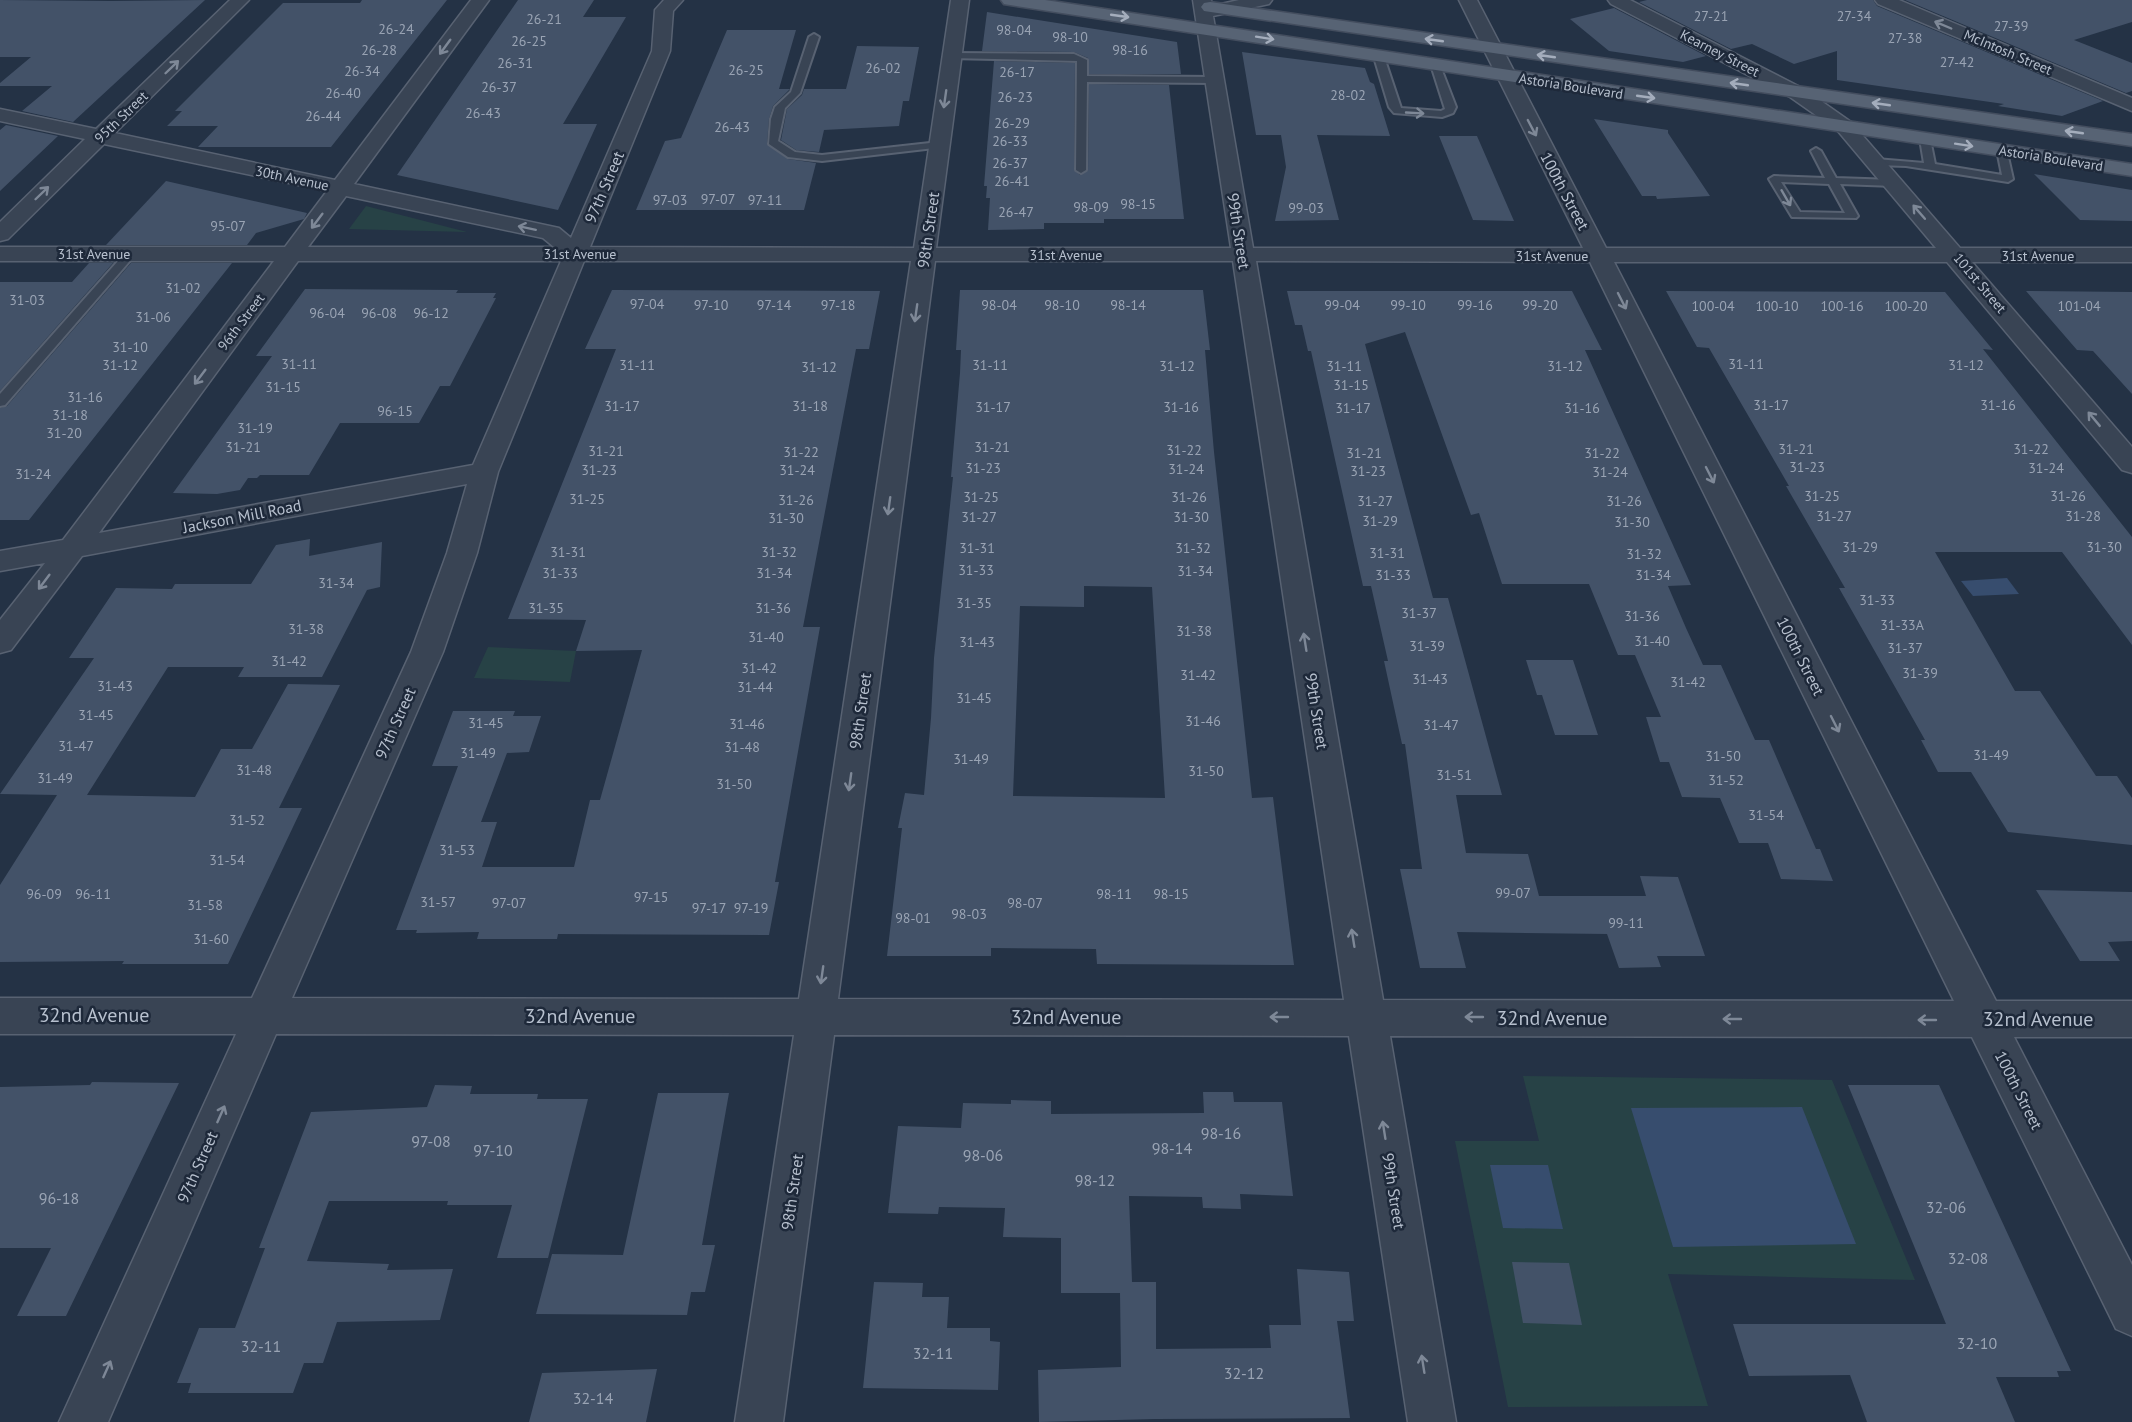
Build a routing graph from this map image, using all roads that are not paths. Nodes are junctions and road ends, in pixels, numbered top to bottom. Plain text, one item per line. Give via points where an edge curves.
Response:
1 (240, 0) edge
2 (480, 0) edge
3 (960, 0) edge
4 (1010, 0) edge
5 (1263, 0) edge
6 (1468, 0) edge
7 (1617, 0) edge
8 (1884, 0) edge
9 (665, 3) edge
10 (1204, 10) edge
11 (813, 37) dead end
12 (952, 56) junction
13 (1378, 57) junction
14 (1734, 60) junction
15 (1498, 62) junction
16 (1436, 65) junction
17 (1688, 76) junction
18 (1082, 79) junction
19 (1215, 80) junction
20 (1797, 93) junction
21 (2132, 105) edge
22 (1822, 109) joint
23 (0, 115) edge
24 (1844, 126) junction
25 (100, 138) junction
26 (1925, 139) junction
27 (2132, 140) edge
28 (939, 145) junction
29 (2002, 150) junction
30 (1816, 151) dead end
31 (1876, 162) junction
32 (1929, 163) junction
33 (1081, 170) dead end
34 (2132, 170) edge
35 (1831, 181) junction
36 (1894, 183) junction
37 (341, 188) junction
38 (0, 234) edge
39 (0, 254) edge
40 (130, 254) junction
41 (291, 255) junction
42 (577, 255) junction
43 (925, 255) junction
44 (2132, 255) edge
45 (1243, 256) junction
46 (1600, 256) junction
47 (1958, 256) junction
48 (0, 402) edge
49 (2132, 464) edge
50 (484, 472) junction
51 (71, 548) junction
52 (0, 561) edge
53 (0, 642) edge
54 (265, 1015) junction
55 (0, 1016) edge
56 (817, 1017) junction
57 (1366, 1017) junction
58 (1984, 1019) junction
59 (2132, 1020) edge
60 (2132, 1313) edge
61 (83, 1422) edge
62 (759, 1422) edge
63 (1432, 1422) edge

25 -> 1 street, 95th Street
2 -> 37 street, 96th Street
3 - 12 street, 98th Street
4 -> 10 main road, Astoria Boulevard
5 - 10 street
6 - 15 street, 100th Street
7 - 14 street, Kearney Street
21 -> 8 street, McIntosh Street
9 - 42 street, 97th Street via 662,51
10 -> 13 main road, Astoria Boulevard
15 -> 10 main road, Astoria Boulevard
10 - 19 street, 99th Street
11 - 28 lane via 795,93 780,106 776,119 773,142 779,148 822,158
12 - 18 lane via 1074,57 1082,60
12 -> 28 street, 98th Street
13 - 16 main road, Astoria Boulevard
13 -> 16 lane via 1394,107 1409,113 1449,111
14 - 17 street
14 - 20 street, Kearney Street
15 - 16 main road, Astoria Boulevard
17 -> 15 main road, Astoria Boulevard
15 -> 24 main road, Astoria Boulevard
15 -> 46 street, 100th Street
20 -> 17 main road, Astoria Boulevard
18 - 19 lane
18 - 33 lane
19 - 45 street, 99th Street
20 - 22 street, Kearney Street
27 -> 20 main road, Astoria Boulevard
22 - 24 street, 101st Street
23 - 25 street, 30th Avenue
24 - 26 main road, Astoria Boulevard
24 - 31 street, 101st Street
25 - 37 street, 30th Avenue
38 -> 25 street, 95th Street
26 -> 29 main road, Astoria Boulevard
26 - 32 lane
28 - 43 street, 98th Street
29 - 32 lane via 2008,178
29 - 34 main road, Astoria Boulevard
30 - 35 lane
31 - 32 lane
31 - 36 street, 101st Street
35 -> 35 lane via 1786,179 1774,178 1796,215 1852,216
35 - 36 lane
47 -> 36 street, 101st Street
37 -> 41 street, 96th Street
42 -> 37 street, 30th Avenue via 551,233
39 - 40 street, 31st Avenue
40 - 41 street, 31st Avenue
40 - 48 lane
41 - 42 street, 31st Avenue
41 -> 51 street, 96th Street
42 - 43 street, 31st Avenue
42 - 50 street, 97th Street
43 - 45 street, 31st Avenue
43 -> 56 street, 98th Street
44 - 47 street, 31st Avenue
45 - 46 street, 31st Avenue
57 -> 45 street, 99th Street
46 - 47 street, 31st Avenue
46 -> 58 street, 100th Street
49 -> 47 street, 101st Street
50 - 51 street, Jackson Mill Road
50 - 54 street, 97th Street via 462,553 427,652
51 - 52 street, Jackson Mill Road
51 -> 53 street, 96th Street
54 - 55 street, 32nd Avenue
54 - 56 street, 32nd Avenue
61 -> 54 street, 97th Street
57 -> 56 street, 32nd Avenue
56 - 62 street, 98th Street
58 -> 57 street, 32nd Avenue
63 -> 57 street, 99th Street
58 - 59 street, 32nd Avenue
58 - 60 street, 100th Street

